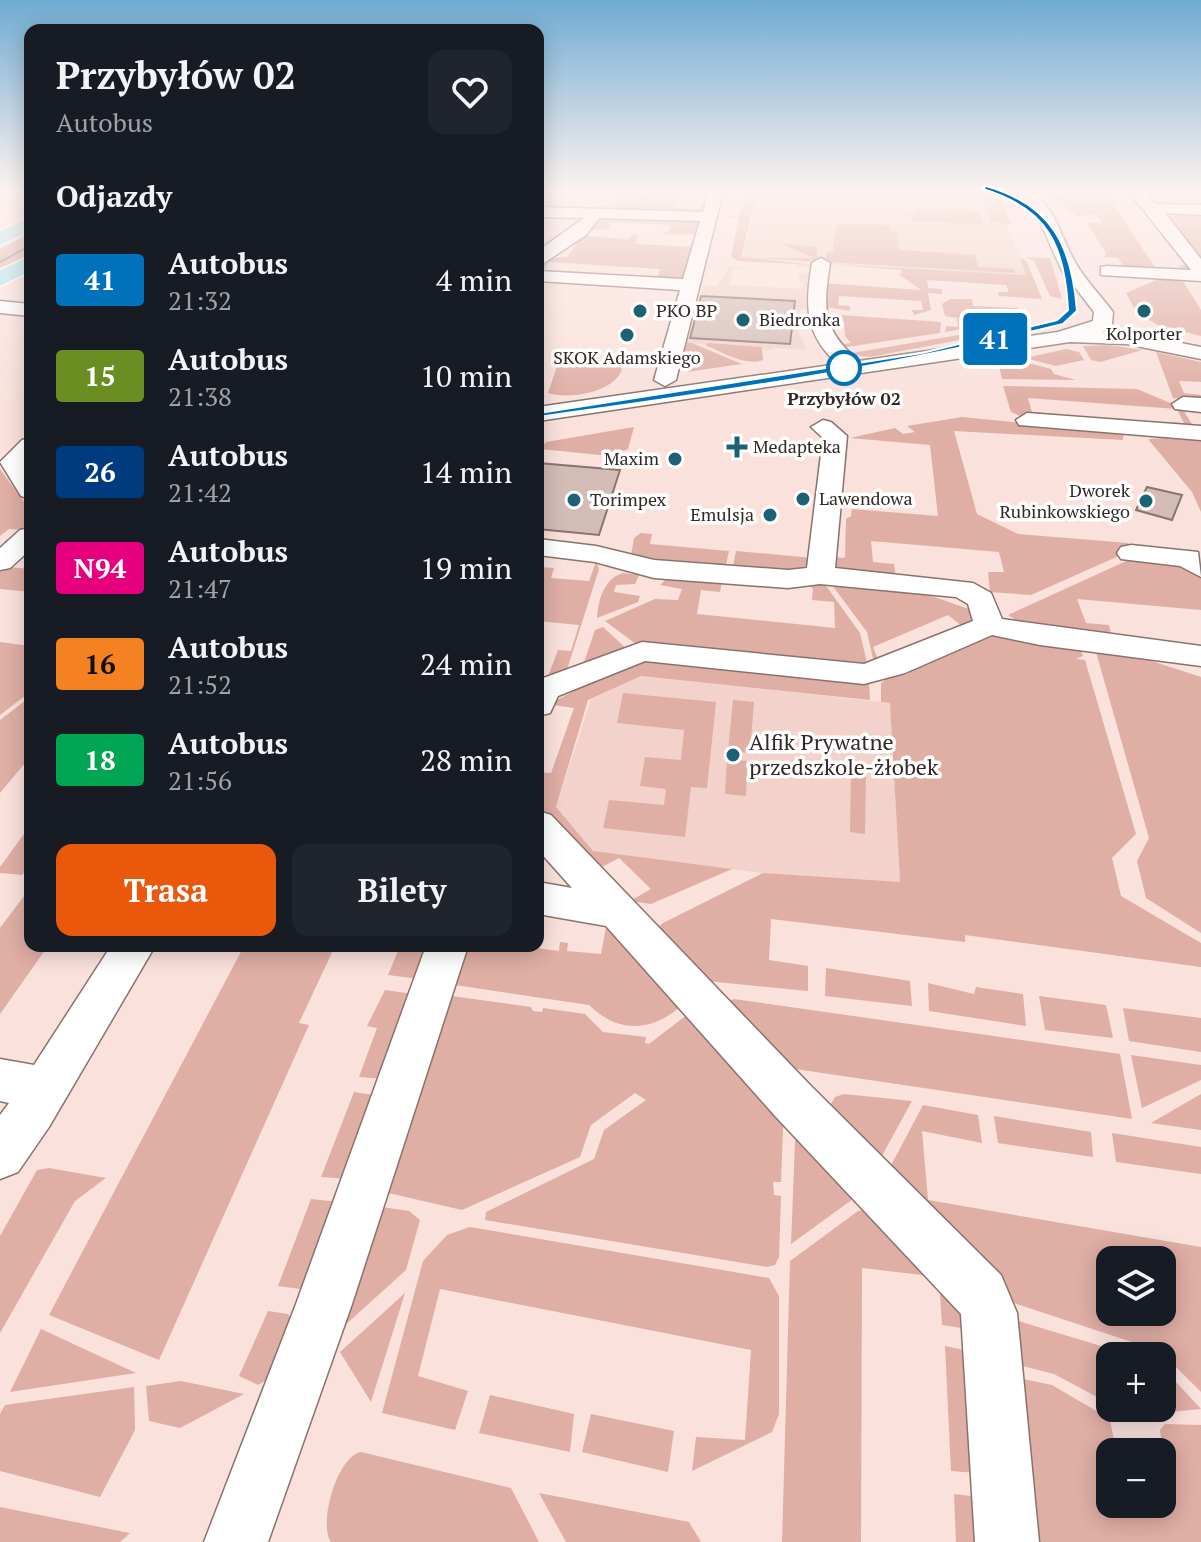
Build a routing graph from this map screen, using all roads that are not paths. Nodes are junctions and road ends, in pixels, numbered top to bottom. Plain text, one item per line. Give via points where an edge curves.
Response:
1 (696, 260) edge
2 (1065, 260) edge
3 (821, 263) dead end
4 (24, 265) edge
5 (1070, 269) junction
6 (1107, 271) dead end
7 (1201, 274) edge
8 (544, 276) edge
9 (0, 279) edge
10 (689, 286) junction
11 (1099, 304) junction
12 (0, 307) edge
13 (24, 309) edge
14 (1070, 310) junction
15 (1101, 325) junction
16 (1049, 333) junction
17 (1161, 340) junction
18 (1201, 347) edge
19 (1201, 353) edge
20 (854, 367) junction
21 (665, 380) dead end
22 (721, 389) junction
23 (544, 413) edge
24 (1027, 420) dead end
25 (823, 427) dead end
26 (544, 429) edge
27 (1201, 433) edge
28 (24, 451) edge
29 (24, 481) edge
30 (24, 543) edge
31 (544, 548) edge
32 (1131, 553) dead end
33 (8, 562) edge
34 (1201, 568) edge
35 (820, 575) junction
36 (989, 625) junction
37 (1201, 656) edge
38 (544, 692) edge
39 (544, 832) edge
40 (544, 899) edge
41 (618, 912) junction
42 (130, 952) edge
43 (445, 952) edge
44 (26, 1094) edge
45 (0, 1155) edge
46 (0, 1175) edge
47 (236, 1542) edge
48 (1007, 1542) edge

1 - 10 street
2 - 5 street
3 - 20 street via 815,305 820,332 825,343
4 - 9 main road
5 - 11 street
5 - 14 street
6 - 7 street
8 - 10 street
10 - 21 street
11 - 15 street via 1104,312
11 - 17 street
12 - 13 street
14 - 15 street
14 - 16 street
15 - 16 street via 1089,332
15 - 17 street
16 - 17 street
16 - 20 street
17 - 18 street
17 - 19 street
20 - 22 street
22 - 23 street
22 - 26 street
24 - 27 street
25 - 35 street via 835,436 832,504
28 - 29 street via 12,462
30 - 33 street
31 - 35 street via 654,569 788,579
32 - 34 street via 1188,558
35 - 36 street via 963,589 981,599
36 - 37 street
36 - 38 street via 864,674 642,651
39 - 41 street
40 - 41 street
41 - 48 street via 981,1295 989,1313
42 - 44 street
43 - 47 street
44 - 45 street
44 - 46 street

